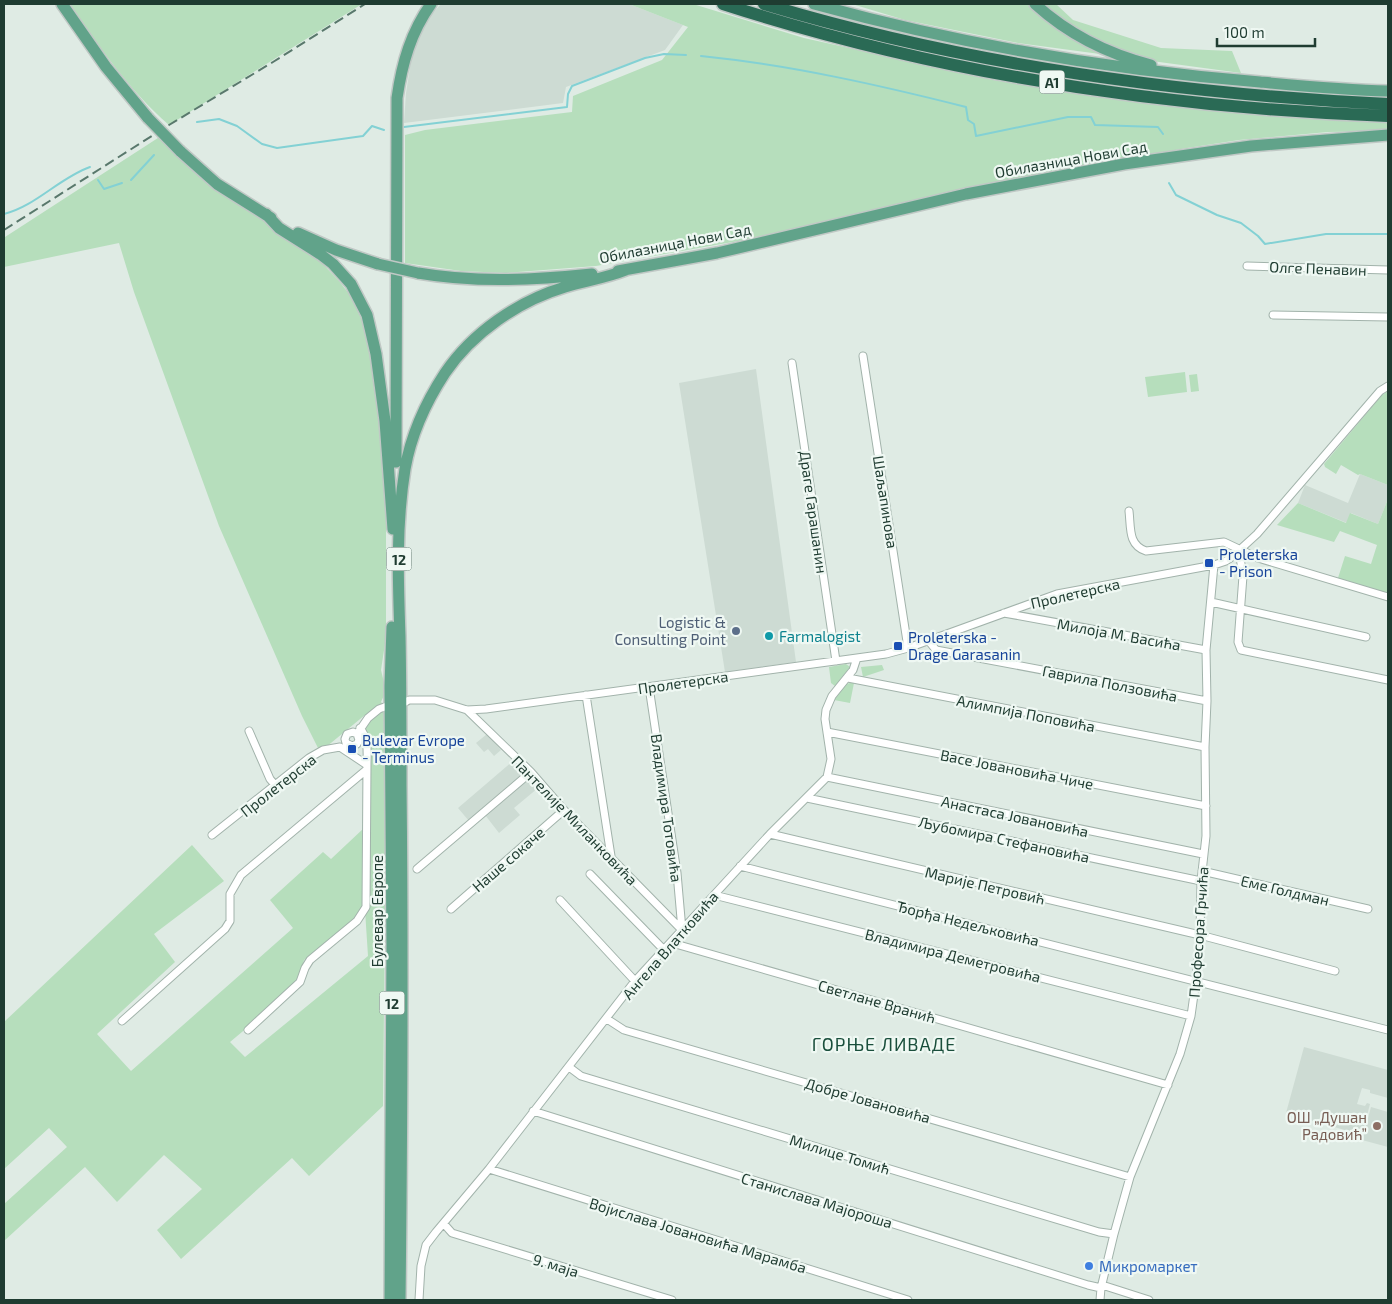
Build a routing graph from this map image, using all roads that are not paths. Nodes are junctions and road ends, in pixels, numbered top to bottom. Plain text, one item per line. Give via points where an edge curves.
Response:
1 (62, 4) edge
2 (431, 4) edge
3 (723, 4) edge
4 (764, 4) edge
5 (814, 4) edge
6 (1035, 4) edge
7 (1197, 77) junction
8 (1388, 91) edge
9 (1388, 104) edge
10 (1388, 116) edge
11 (1388, 135) edge
12 (266, 214) junction
13 (1247, 266) dead end
14 (626, 270) junction
15 (1388, 270) edge
16 (1273, 315) dead end
17 (1388, 317) edge
18 (863, 356) dead end
19 (792, 363) dead end
20 (1388, 386) edge
21 (1129, 511) dead end
22 (396, 522) junction
23 (1240, 551) junction
24 (1214, 565) junction
25 (1388, 597) edge
26 (1211, 602) junction
27 (1241, 608) junction
28 (1002, 613) junction
29 (1366, 637) dead end
30 (928, 640) junction
31 (908, 648) junction
32 (1206, 650) junction
33 (856, 658) junction
34 (836, 661) junction
35 (848, 678) junction
36 (1388, 680) edge
37 (649, 687) junction
38 (586, 695) junction
39 (1207, 701) junction
40 (395, 705) junction
41 (467, 710) junction
42 (250, 731) dead end
43 (358, 731) junction
44 (827, 732) junction
45 (343, 745) junction
46 (1205, 748) junction
47 (366, 768) junction
48 (530, 772) junction
49 (827, 777) junction
50 (276, 786) junction
51 (807, 798) junction
52 (1206, 806) junction
53 (564, 810) junction
54 (770, 834) junction
55 (212, 835) dead end
56 (1203, 854) junction
57 (611, 856) junction
58 (740, 866) junction
59 (417, 869) dead end
60 (1202, 871) junction
61 (590, 874) dead end
62 (1201, 881) junction
63 (714, 895) junction
64 (560, 900) dead end
65 (451, 909) dead end
66 (1368, 909) dead end
67 (682, 930) junction
68 (1200, 935) junction
69 (672, 943) junction
70 (664, 950) junction
71 (1335, 971) dead end
72 (1196, 980) junction
73 (635, 981) junction
74 (1191, 1016) junction
75 (607, 1019) junction
76 (122, 1021) dead end
77 (248, 1030) dead end
78 (1388, 1030) edge
79 (569, 1067) junction
80 (1168, 1085) junction
81 (533, 1111) junction
82 (489, 1169) junction
83 (1130, 1177) junction
84 (444, 1224) junction
85 (1114, 1234) junction
86 (1101, 1286) junction
87 (390, 1300) edge
88 (400, 1300) edge
89 (419, 1300) edge
90 (672, 1300) edge
91 (908, 1300) edge
92 (1100, 1300) edge
93 (1149, 1300) edge

1 - 12 main road, Обилазница Нови Сад, bridge via 106,68 180,151 217,184
2 - 22 main road via 406,54 397,98
3 - 10 highway, A1 via 906,54 1021,77 1179,101
4 - 9 highway, A1 via 908,42 1023,66 1226,94
5 - 7 main road via 1002,48
6 - 7 main road via 1071,32 1095,45 1133,60
7 - 8 main road
11 - 14 main road, Обилазница Нови Сад via 1251,146 1114,166 966,194 718,253
12 - 14 main road, Обилазница Нови Сад, bridge via 336,250 378,264 442,278 492,281
12 - 22 main road via 278,228 332,264 354,289 367,314 382,396
13 - 15 street, Олге Пенавин
14 - 22 main road via 536,298 493,323 468,346 445,373 418,423 405,468
16 - 17 street
18 - 31 street, Шаљапинова
19 - 34 street, Драге Гарашанин
20 - 23 street, Пролетерска via 1380,391
21 - 23 street via 1132,542 1138,549 1146,551 1224,542
22 - 40 main road, Булевар Европе / 12
23 - 24 street, Пролетерска
23 - 25 street
23 - 27 street
24 - 26 street, Професора Грчића
24 - 28 street, Пролетерска via 1057,594
26 - 27 street
26 - 32 street, Професора Грчића
27 - 29 street
27 - 36 street via 1238,642 1241,650
28 - 30 street, Пролетерска
28 - 32 street, Милоја М. Васића
30 - 31 street, Пролетерска
30 - 39 street, Гаврила Ползовића via 936,650
31 - 33 street, Пролетерска
32 - 39 street, Професора Грчића
33 - 34 street, Пролетерска
33 - 35 street
34 - 37 street, Пролетерска
35 - 44 street via 832,696 826,710
35 - 46 street, Алимпија Поповића
37 - 38 street, Пролетерска
37 - 67 street, Владимира Тотовића via 677,873
38 - 41 street, Пролетерска
38 - 57 street
39 - 46 street, Професора Грчића
40 - 41 street, Пролетерска via 421,699
40 - 43 street, Пролетерска via 374,713
40 - 87 main road, Булевар Европе / 12
40 - 88 main road, Булевар Европе / 12 via 403,952
41 - 48 street, Пантелије Миланковића
42 - 50 street
43 - 45 street, Пролетерска via 347,734
43 - 47 street via 365,734
44 - 49 street via 830,759
44 - 52 street, Васе Јовановића Чиче
45 - 47 street
45 - 50 street, Пролетерска via 323,750
46 - 52 street, Професора Грчића
47 - 76 street via 241,875 230,894 230,922 225,929
47 - 77 street via 366,907 357,921 310,960 300,982
48 - 53 street, Пантелије Миланковића
48 - 59 street
49 - 51 street, Ангела Влатковића
49 - 56 street, Анастаса Јовановића
50 - 55 street, Пролетерска
51 - 54 street, Ангела Влатковића
51 - 62 street, Љубомира Стефановића
52 - 56 street, Професора Грчића
53 - 57 street, Пантелије Миланковића
53 - 65 street, Наше сокаче
54 - 58 street, Ангела Влатковића
54 - 68 street, Марије Петровић
56 - 60 street, Професора Грчића
57 - 67 street, Пантелије Миланковића
58 - 63 street, Ангела Влатковића
58 - 72 street, Ђорђа Недељковића
60 - 62 street, Професора Грчића
60 - 66 street, Еме Голдман
61 - 70 street
62 - 68 street, Професора Грчића
63 - 67 street, Ангела Влатковића
63 - 74 street, Владимира Деметровића
64 - 73 street
67 - 69 street, Ангела Влатковића
68 - 71 street, Марије Петровић
68 - 72 street, Професора Грчића
69 - 70 street, Ангела Влатковића
69 - 80 street, Светлане Вранић
70 - 73 street, Ангела Влатковића
72 - 74 street, Професора Грчића
72 - 78 street, Ђорђа Недељковића
73 - 75 street, Ангела Влатковића
74 - 80 street, Професора Грчића
75 - 79 street, Ангела Влатковића
75 - 83 street, Добре Јовановића via 624,1030
79 - 81 street, Ангела Влатковића
79 - 85 street, Милице Томић via 581,1076
80 - 83 street, Професора Грчића
81 - 82 street, Ангела Влатковића
81 - 86 street, Станислава Мајороша via 1088,1285
82 - 84 street, Ангела Влатковића
82 - 91 street, Војислава Јовановића Марамба
83 - 85 street, Професора Грчића
84 - 89 street, Ангела Влатковића via 426,1245 420,1266
84 - 90 street, 9. маја via 452,1233
85 - 86 street, Професора Грчића
86 - 92 street, Професора Грчића
86 - 93 street

